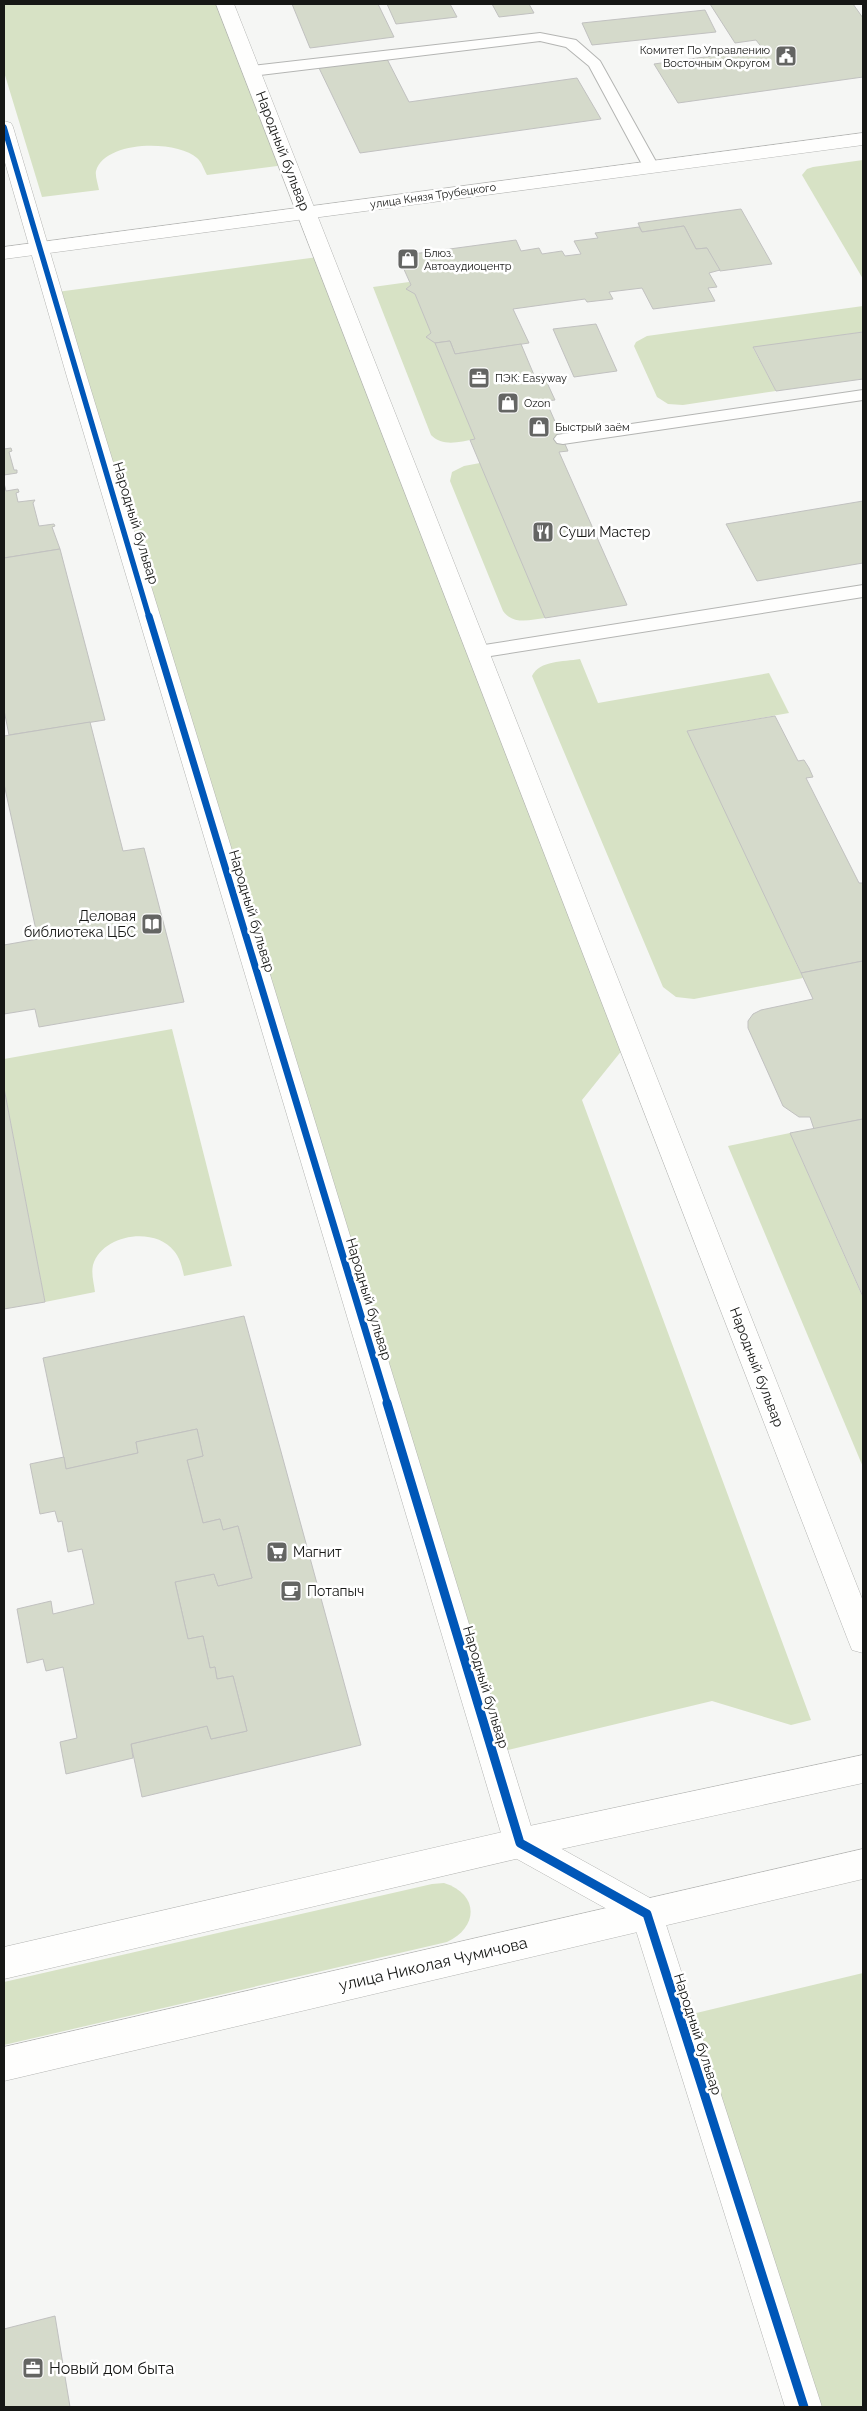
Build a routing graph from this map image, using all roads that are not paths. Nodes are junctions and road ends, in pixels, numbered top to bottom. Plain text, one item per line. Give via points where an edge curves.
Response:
1 (225, 4) edge
2 (252, 71) junction
3 (4, 127) edge
4 (863, 139) edge
5 (652, 167) junction
6 (307, 213) junction
7 (40, 248) junction
8 (4, 253) edge
9 (863, 395) edge
10 (563, 439) dead end
11 (863, 591) edge
12 (478, 652) junction
13 (863, 1640) edge
14 (863, 1769) edge
15 (520, 1843) junction
16 (863, 1864) edge
17 (647, 1914) junction
18 (4, 1963) edge
19 (4, 2064) edge
20 (804, 2407) edge

1 - 2 street, Народный бульвар
2 - 5 lane via 540,36 571,43 595,64
2 - 6 street, Народный бульвар
3 - 7 street, Народный бульвар
4 - 5 street, улица Князя Трубецкого
5 - 6 street, улица Князя Трубецкого
6 - 7 street, улица Князя Трубецкого
6 - 12 street, Народный бульвар
7 - 8 street, улица Князя Трубецкого
7 - 15 street, Народный бульвар
9 - 10 lane
11 - 12 lane
12 - 13 street, Народный бульвар
14 - 15 street
15 - 17 street
15 - 18 street
16 - 17 street, улица Николая Чумичова
17 - 19 street, улица Николая Чумичова
17 - 20 street, Народный бульвар

